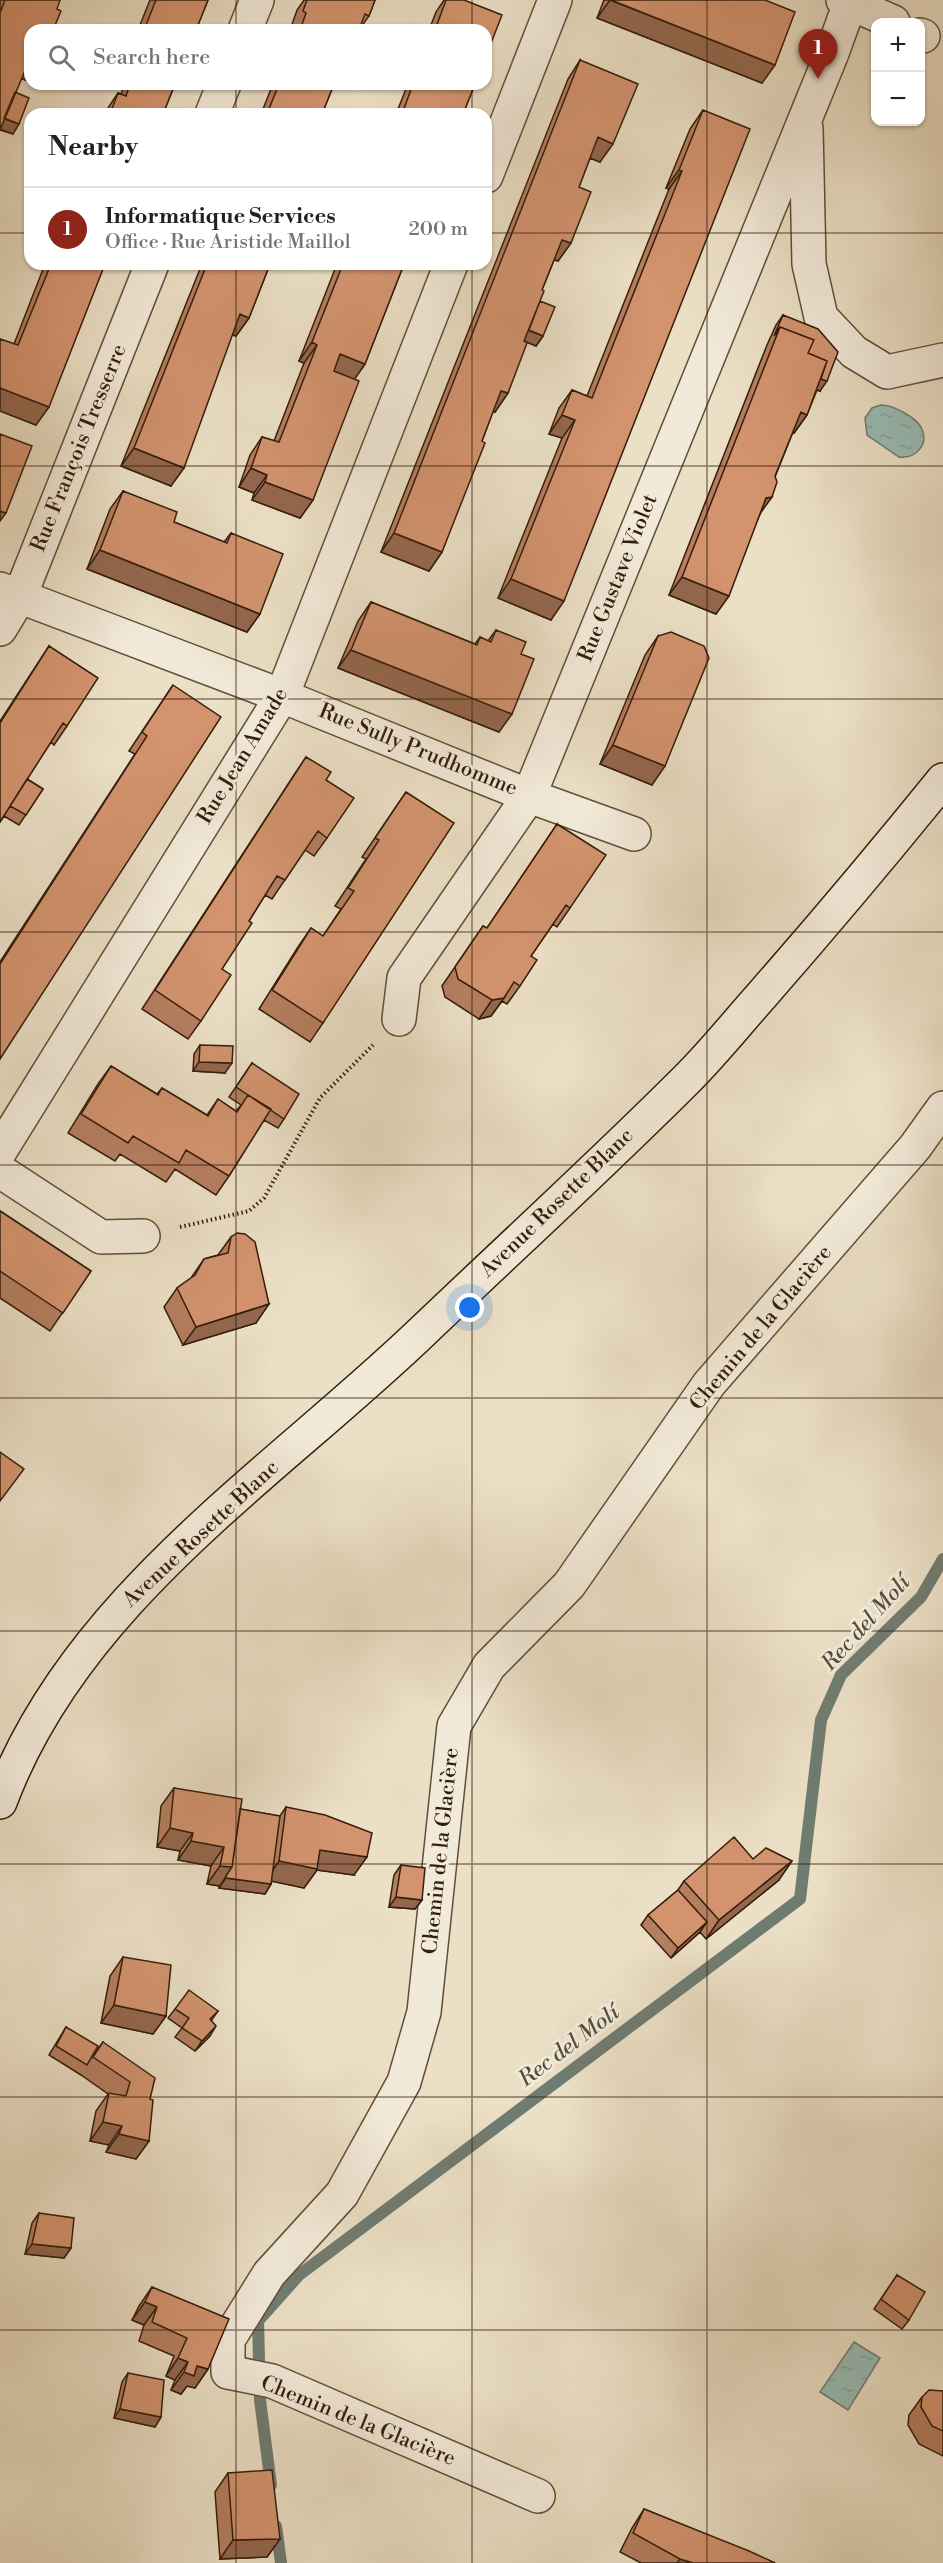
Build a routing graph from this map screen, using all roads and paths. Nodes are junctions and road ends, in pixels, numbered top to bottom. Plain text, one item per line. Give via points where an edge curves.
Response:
1 (257, 0) edge
2 (555, 0) edge
3 (846, 2) edge
4 (884, 18) edge
5 (247, 24) edge
6 (222, 90) edge
7 (214, 108) edge
8 (806, 117) junction
9 (492, 161) edge
10 (149, 270) edge
11 (449, 270) edge
12 (943, 360) edge
13 (10, 592) edge
14 (0, 629) edge
15 (282, 696) junction
16 (943, 780) edge
17 (529, 796) junction
18 (634, 834) dead end
19 (399, 1019) joint
20 (943, 1107) edge
21 (0, 1152) edge
22 (0, 1171) edge
23 (143, 1236) joint
24 (0, 1802) edge
25 (538, 2496) dead end

1 - 5 street
2 - 9 street
3 - 4 street
3 - 8 street, Rue Gustave Violet
6 - 7 street
8 - 12 street via 809,264 821,317 854,352 887,372
8 - 17 street, Rue Gustave Violet
10 - 13 street, Rue François Tresserre
11 - 15 street, Rue Jean Amade
13 - 14 street, Rue François Tresserre
13 - 15 street, Rue Sully Prudhomme
15 - 17 street, Rue Sully Prudhomme
15 - 21 street, Rue Jean Amade
16 - 24 street, Avenue Rosette Blanc via 859,884 689,1077 391,1362 133,1594 81,1659 36,1726
17 - 18 street, Rue Sully Prudhomme
17 - 19 street, Rue Gustave Violet via 404,978
19 - 23 path via 320,1098 264,1198 249,1211
20 - 25 street, Chemin de la Glacière via 915,1147 709,1384 569,1585 489,1666 454,1726 424,2012 404,2082 342,2194 269,2274 228,2340 228,2372 261,2379
22 - 23 street via 101,1237

